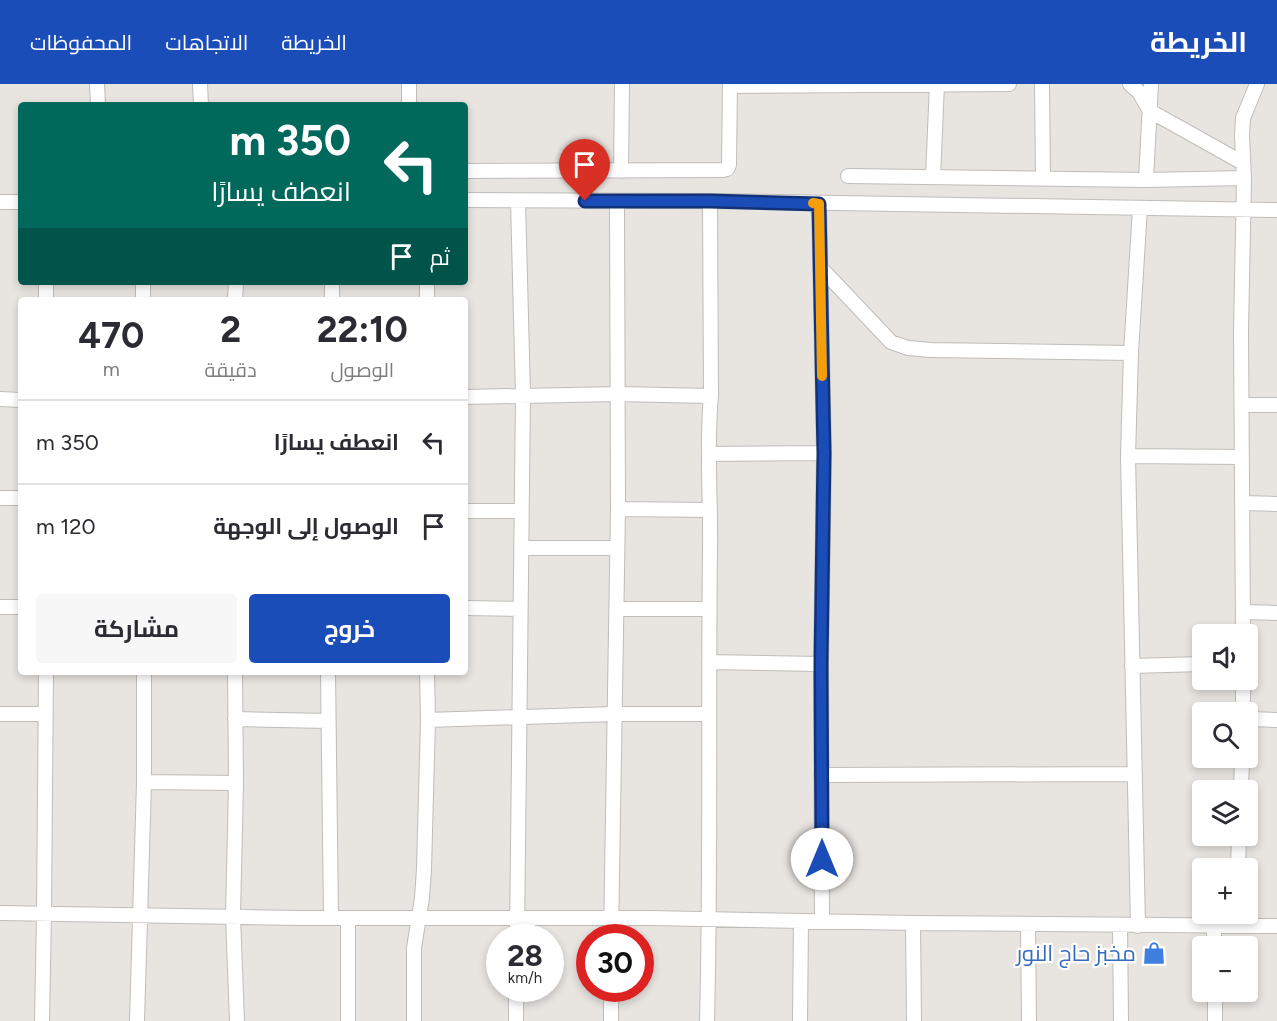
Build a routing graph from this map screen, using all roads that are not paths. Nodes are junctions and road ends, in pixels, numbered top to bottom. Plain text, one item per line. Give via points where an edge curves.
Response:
1 (97, 84) edge
2 (200, 84) edge
3 (409, 84) edge
4 (622, 84) edge
5 (937, 84) edge
6 (1009, 84) edge
7 (1042, 84) edge
8 (1130, 84) edge
9 (1151, 84) edge
10 (1257, 84) edge
11 (730, 85) edge
12 (836, 85) edge
13 (98, 102) edge
14 (201, 102) edge
15 (409, 102) edge
16 (1150, 111) junction
17 (1243, 170) junction
18 (468, 171) edge
19 (621, 171) junction
20 (848, 177) dead end
21 (933, 177) junction
22 (1043, 179) junction
23 (1146, 180) junction
24 (468, 200) edge
25 (518, 201) junction
26 (617, 201) junction
27 (710, 201) junction
28 (0, 202) edge
29 (18, 202) edge
30 (819, 204) junction
31 (1140, 207) junction
32 (1244, 209) junction
33 (1277, 210) edge
34 (820, 267) junction
35 (1131, 353) junction
36 (617, 394) junction
37 (523, 395) junction
38 (711, 396) junction
39 (468, 397) edge
40 (0, 399) edge
41 (18, 400) edge
42 (1243, 405) junction
43 (1277, 405) edge
44 (824, 453) junction
45 (709, 454) junction
46 (1128, 456) junction
47 (1242, 456) junction
48 (0, 498) edge
49 (18, 498) edge
50 (1242, 503) junction
51 (1277, 504) edge
52 (618, 509) junction
53 (710, 510) junction
54 (468, 511) edge
55 (520, 511) junction
56 (521, 548) junction
57 (616, 548) junction
58 (0, 607) edge
59 (18, 607) edge
60 (468, 608) edge
61 (520, 609) junction
62 (616, 609) junction
63 (709, 609) junction
64 (1243, 612) junction
65 (1277, 613) edge
66 (1243, 624) edge
67 (709, 662) junction
68 (821, 664) junction
69 (1192, 664) edge
70 (1132, 666) junction
71 (46, 675) edge
72 (144, 675) edge
73 (235, 675) edge
74 (328, 675) edge
75 (427, 675) edge
76 (0, 714) edge
77 (45, 714) junction
78 (614, 714) junction
79 (709, 714) junction
80 (518, 717) junction
81 (235, 719) junction
82 (1258, 719) edge
83 (328, 720) junction
84 (428, 720) junction
85 (1277, 720) edge
86 (1135, 774) junction
87 (821, 775) junction
88 (144, 782) junction
89 (236, 783) junction
90 (0, 913) edge
91 (44, 914) junction
92 (140, 915) junction
93 (233, 916) junction
94 (331, 918) junction
95 (348, 918) junction
96 (418, 918) junction
97 (517, 918) junction
98 (611, 918) junction
99 (710, 919) junction
100 (801, 921) junction
101 (822, 921) junction
102 (1258, 923) edge
103 (517, 924) edge
104 (611, 924) edge
105 (913, 924) junction
106 (1218, 924) edge
107 (1028, 925) junction
108 (1120, 925) junction
109 (1214, 925) junction
110 (1138, 926) junction
111 (1277, 926) edge
112 (1214, 936) edge
113 (516, 1002) edge
114 (611, 1002) edge
115 (1215, 1002) edge
116 (42, 1021) edge
117 (137, 1021) edge
118 (237, 1021) edge
119 (348, 1021) edge
120 (414, 1021) edge
121 (516, 1021) edge
122 (611, 1021) edge
123 (707, 1021) edge
124 (800, 1021) edge
125 (914, 1021) edge
126 (1029, 1021) edge
127 (1121, 1021) edge
128 (1215, 1021) edge

1 - 13 street
2 - 14 street
3 - 15 street
4 - 19 street
5 - 6 street
5 - 12 street
5 - 21 street
7 - 22 street
8 - 16 street
9 - 16 street
10 - 17 street via 1243,118
11 - 12 street
11 - 19 street via 727,169
16 - 17 street
16 - 23 street
17 - 23 street
17 - 32 street
18 - 19 street
20 - 21 street
21 - 22 street
22 - 23 street
24 - 25 street
25 - 26 street
25 - 37 street
26 - 27 street
26 - 36 street
27 - 30 street
27 - 38 street
28 - 29 street
30 - 31 street
30 - 34 street
31 - 32 street
31 - 35 street
32 - 33 street
32 - 42 street
34 - 35 street via 891,342 908,348
34 - 44 street
35 - 46 street
36 - 37 street
36 - 38 street
36 - 52 street
37 - 39 street
37 - 55 street
38 - 45 street
40 - 41 street
42 - 43 street
42 - 47 street
44 - 45 street
44 - 68 street
45 - 53 street
46 - 47 street
46 - 70 street
47 - 50 street
48 - 49 street
50 - 51 street
50 - 64 street
52 - 53 street
52 - 57 street
53 - 63 street
54 - 55 street
55 - 56 street
56 - 57 street
56 - 61 street
57 - 62 street
58 - 59 street
60 - 61 street
61 - 80 street
62 - 63 street
62 - 78 street
63 - 67 street
64 - 65 street
64 - 66 street
67 - 68 street
67 - 79 street
68 - 87 street
69 - 70 street
70 - 86 street
71 - 77 street
72 - 88 street
73 - 81 street
74 - 83 street
75 - 84 street
76 - 77 street
77 - 91 street
78 - 79 street
78 - 80 street
78 - 98 street
79 - 99 street
80 - 84 street
80 - 97 street
81 - 83 street
81 - 89 street
82 - 85 street
83 - 94 street
84 - 96 street via 424,869
86 - 87 street
86 - 110 street
87 - 101 street
88 - 89 street
88 - 92 street
89 - 93 street
90 - 91 street
91 - 92 street
91 - 116 street
92 - 93 street
92 - 117 street
93 - 94 street
93 - 118 street
94 - 95 street
95 - 96 street
95 - 119 street
96 - 97 street
96 - 120 street
97 - 98 street
97 - 103 street
98 - 99 street
98 - 104 street
99 - 100 street
99 - 123 street
100 - 101 street
100 - 124 street
101 - 105 street
102 - 111 street
105 - 107 street
105 - 125 street
106 - 109 street
107 - 108 street
107 - 126 street
108 - 110 street
108 - 127 street
109 - 110 street
109 - 112 street
113 - 121 street
114 - 122 street
115 - 128 street

